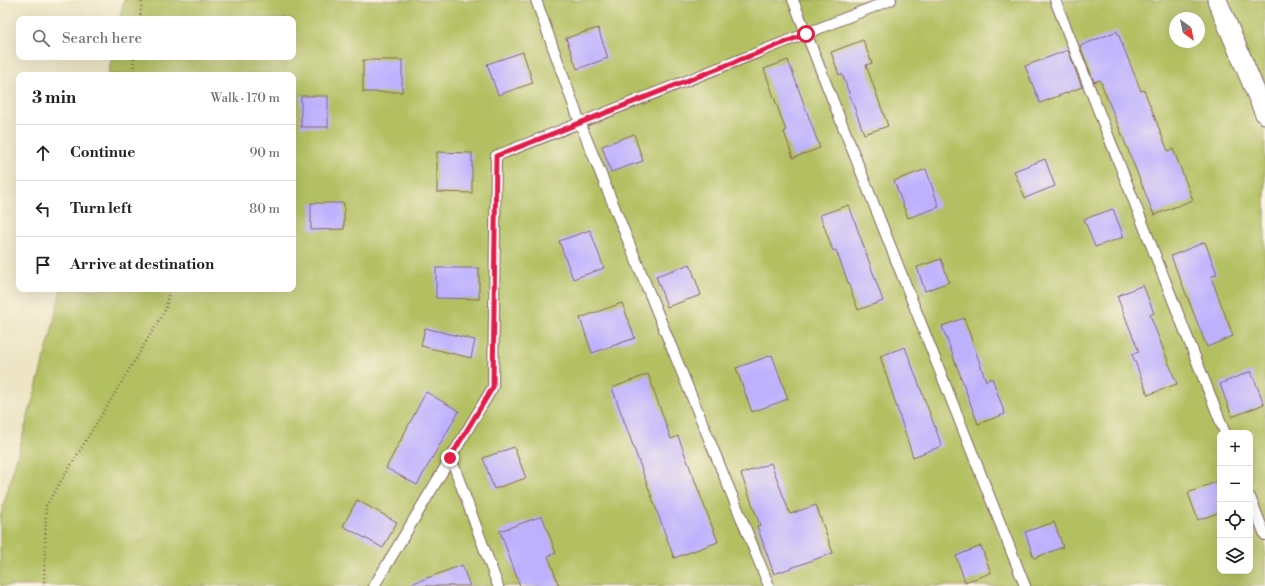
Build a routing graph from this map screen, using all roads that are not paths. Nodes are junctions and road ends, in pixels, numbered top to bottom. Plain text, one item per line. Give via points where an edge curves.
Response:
1 (536, 0) edge
2 (793, 0) edge
3 (891, 0) edge
4 (1055, 0) edge
5 (1217, 0) edge
6 (806, 34) junction
7 (1265, 114) edge
8 (580, 123) junction
9 (1224, 430) edge
10 (450, 458) junction
11 (1252, 502) edge
12 (1265, 535) edge
13 (374, 586) edge
14 (498, 586) edge
15 (768, 586) edge
16 (1025, 586) edge

1 - 8 lane
2 - 6 lane
3 - 6 lane
4 - 9 lane
5 - 7 street
6 - 8 lane
6 - 16 lane
8 - 10 lane via 496,156 493,387
8 - 15 lane
10 - 13 lane
10 - 14 lane
11 - 12 lane

